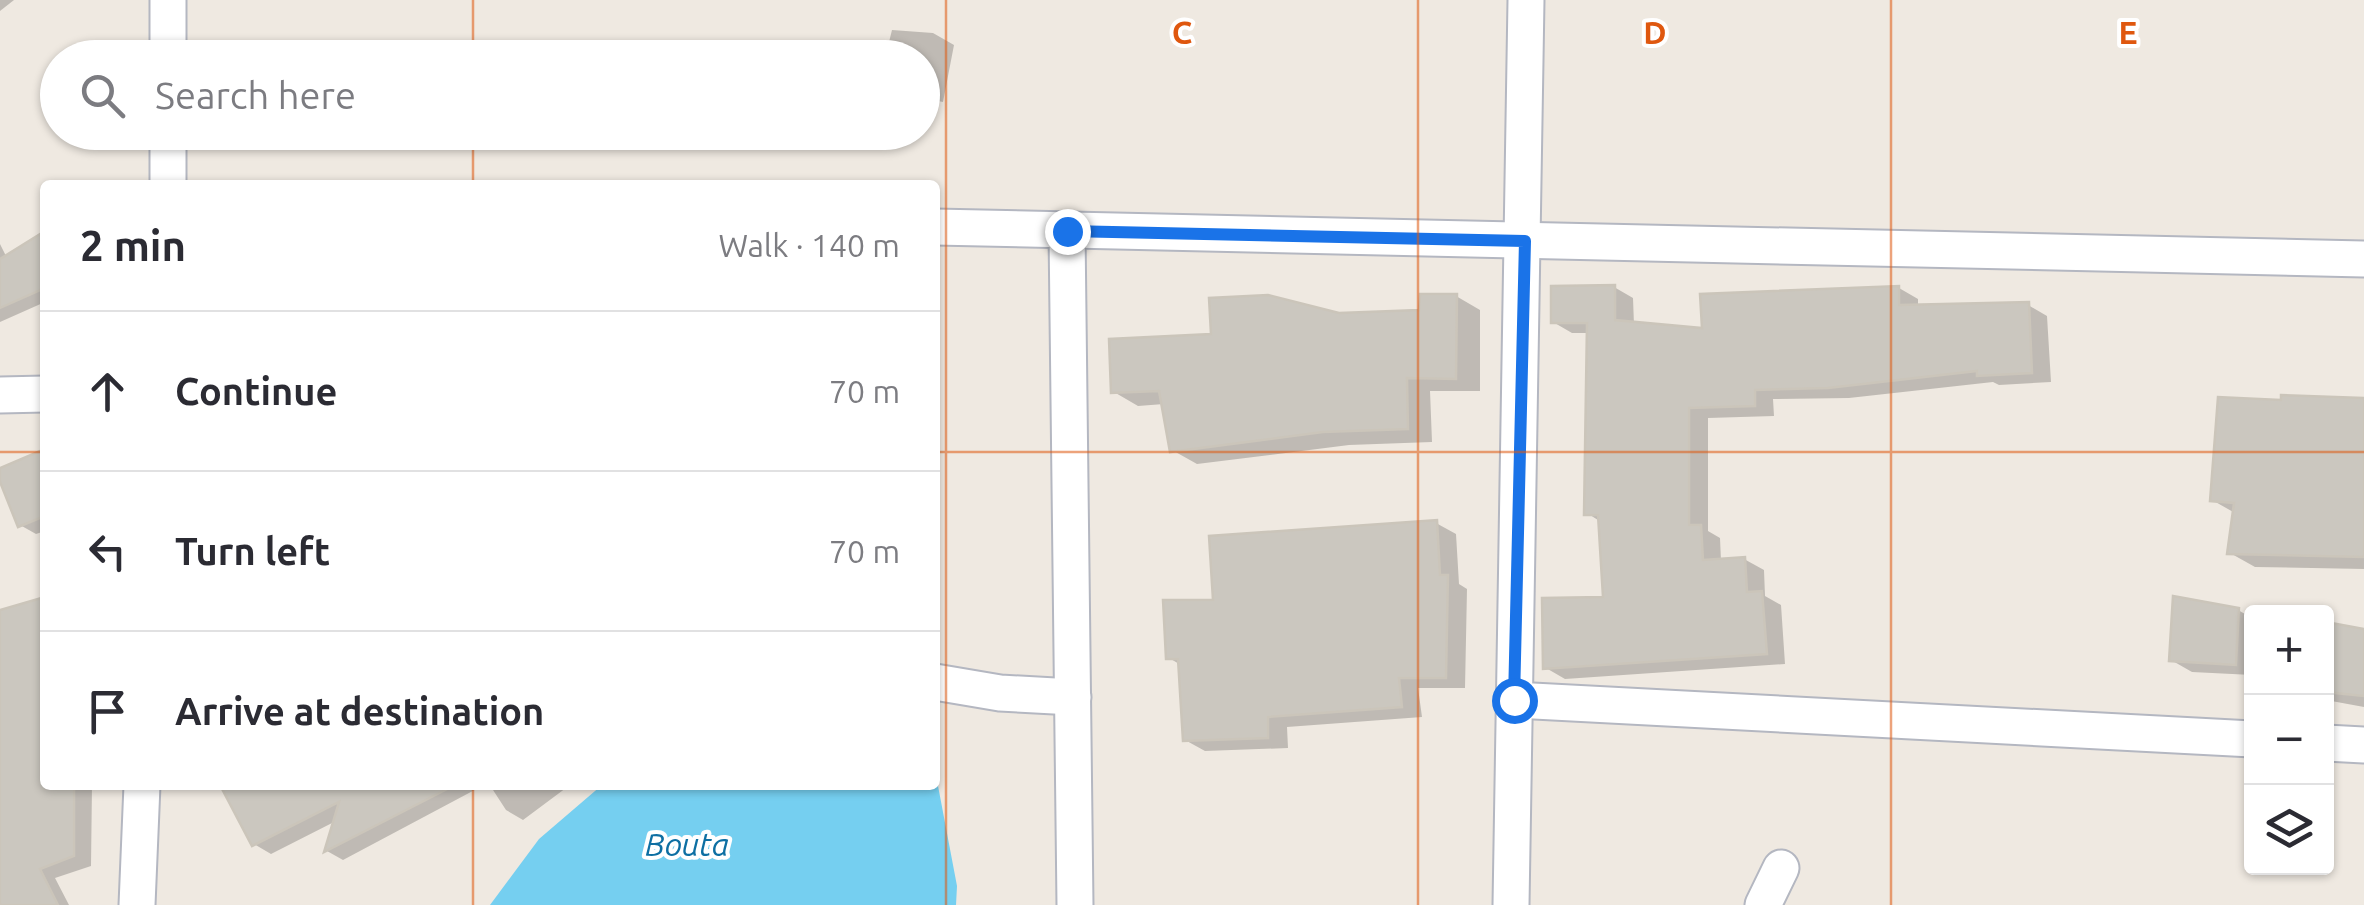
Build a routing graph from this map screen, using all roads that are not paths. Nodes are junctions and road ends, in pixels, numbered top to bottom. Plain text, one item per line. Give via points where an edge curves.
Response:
1 (168, 0) edge
2 (1526, 0) edge
3 (168, 40) edge
4 (168, 150) edge
5 (168, 180) edge
6 (940, 227) edge
7 (1067, 231) junction
8 (1525, 241) junction
9 (2364, 259) edge
10 (40, 394) edge
11 (0, 395) edge
12 (940, 683) edge
13 (1073, 697) junction
14 (1514, 700) junction
15 (2244, 739) edge
16 (2334, 743) edge
17 (2364, 745) edge
18 (142, 790) edge
19 (1782, 868) dead end
20 (136, 905) edge
21 (1075, 905) edge
22 (1512, 905) edge
23 (1763, 905) edge

1 - 3 street
2 - 8 street
4 - 5 street
6 - 7 street
7 - 8 street
7 - 13 street
8 - 9 street
8 - 14 street
10 - 11 street
12 - 13 street
13 - 21 street
14 - 15 street
14 - 22 street
16 - 17 street
18 - 20 street
19 - 23 street

